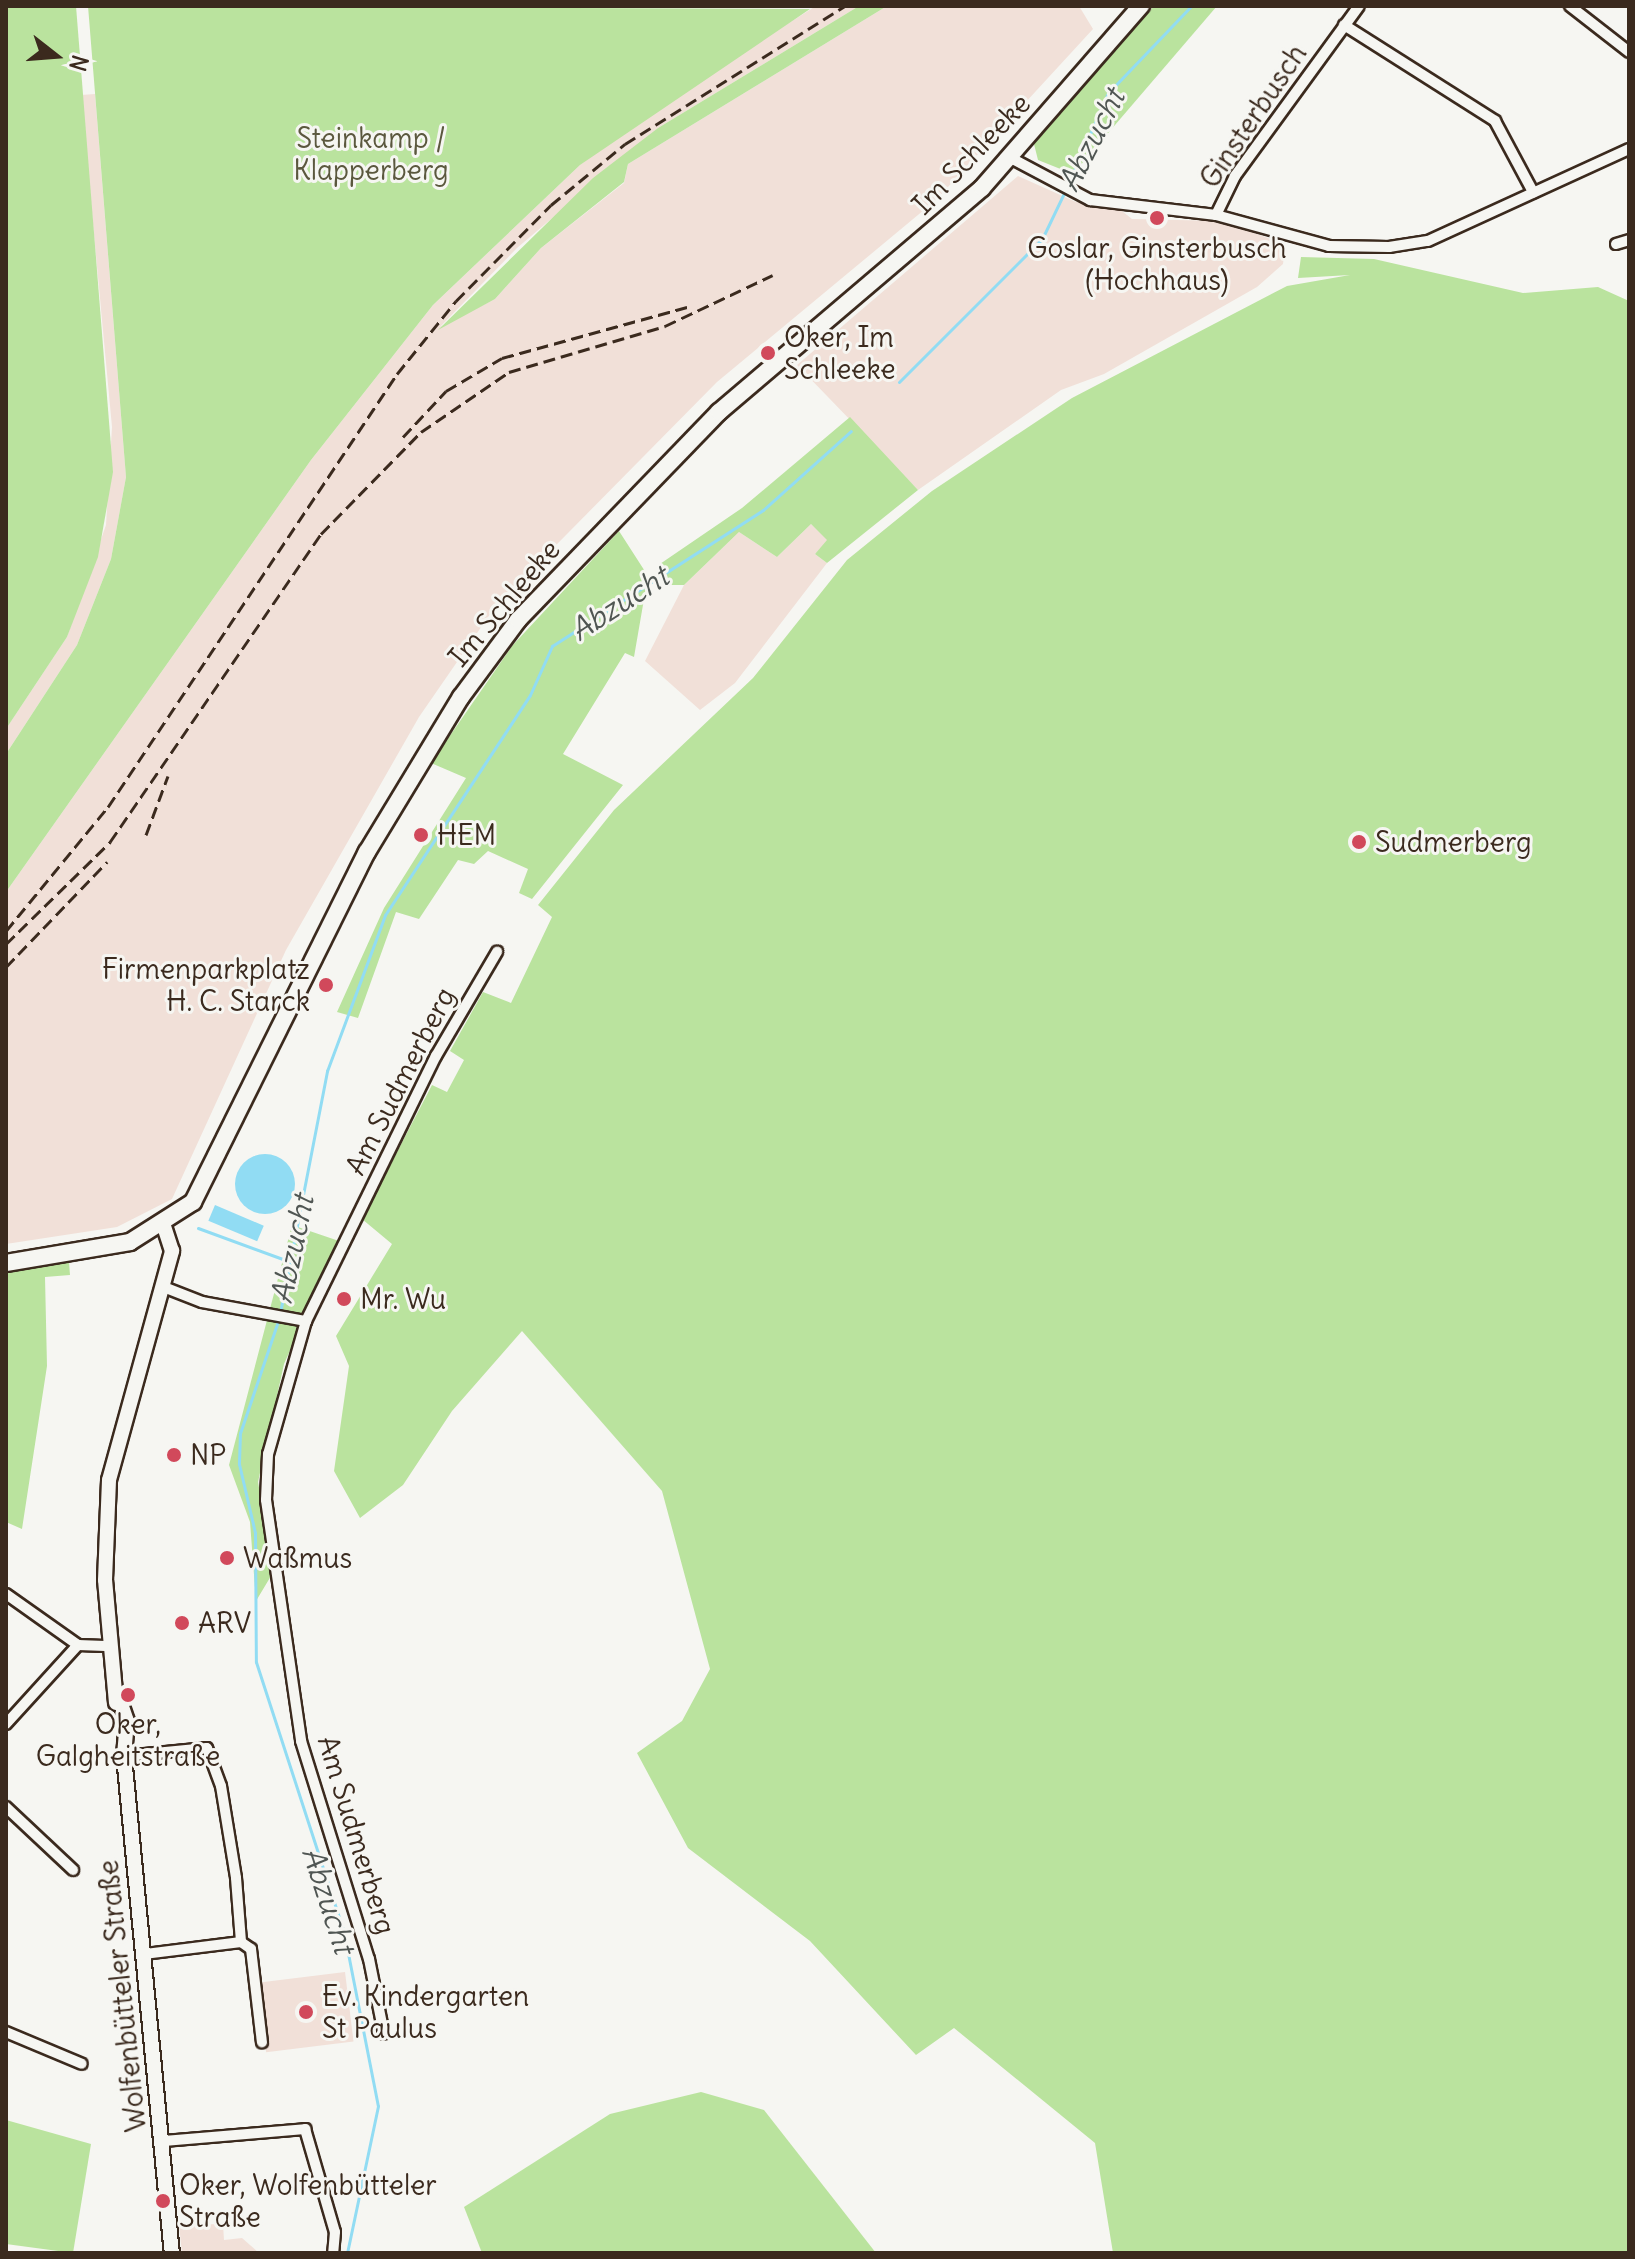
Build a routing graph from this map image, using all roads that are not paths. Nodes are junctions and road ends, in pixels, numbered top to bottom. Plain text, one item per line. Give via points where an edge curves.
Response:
1 (1141, 6) edge
2 (1359, 6) edge
3 (1570, 6) edge
4 (1344, 25) junction
5 (1629, 52) edge
6 (1629, 149) edge
7 (1009, 157) junction
8 (1533, 192) junction
9 (1216, 215) junction
10 (1629, 240) edge
11 (1616, 244) dead end
12 (497, 952) dead end
13 (164, 1226) junction
14 (6, 1263) edge
15 (161, 1286) junction
16 (306, 1321) junction
17 (6, 1594) edge
18 (78, 1645) junction
19 (112, 1646) junction
20 (6, 1724) edge
21 (124, 1756) junction
22 (6, 1807) edge
23 (73, 1870) dead end
24 (241, 1942) junction
25 (144, 1954) junction
26 (6, 2032) edge
27 (384, 2034) dead end
28 (262, 2042) dead end
29 (82, 2064) dead end
30 (163, 2141) junction
31 (172, 2253) edge
32 (333, 2253) edge

1 - 7 main road, Im Schleeke
2 - 4 street, Ginsterbusch
3 - 5 street
4 - 8 street via 1495,121
4 - 9 street, Ginsterbusch via 1235,176
6 - 8 street
7 - 9 street via 1077,195
7 - 13 main road, Im Schleeke via 954,214 687,442 518,620 453,709 324,929 206,1184
8 - 9 street via 1428,241 1389,247 1329,246
10 - 11 street
12 - 16 street, Am Sudmerberg via 436,1056
13 - 14 main road, Im Schleeke via 130,1242
13 - 15 main road, Wolfenbütteler Straße via 172,1251
15 - 16 street
15 - 19 main road, Wolfenbütteler Straße via 115,1461 105,1580
16 - 27 street, Am Sudmerberg via 268,1454 266,1500 301,1741 369,1959
17 - 18 street
18 - 19 street
18 - 20 street
19 - 21 main road, Wolfenbütteler Straße
21 - 24 street via 207,1748 221,1786
21 - 25 main road, Wolfenbütteler Straße
22 - 23 street
24 - 25 street
24 - 28 street via 251,1949
25 - 30 main road, Wolfenbütteler Straße
26 - 29 street
30 - 31 main road, Wolfenbütteler Straße
30 - 32 street via 305,2129 335,2232

